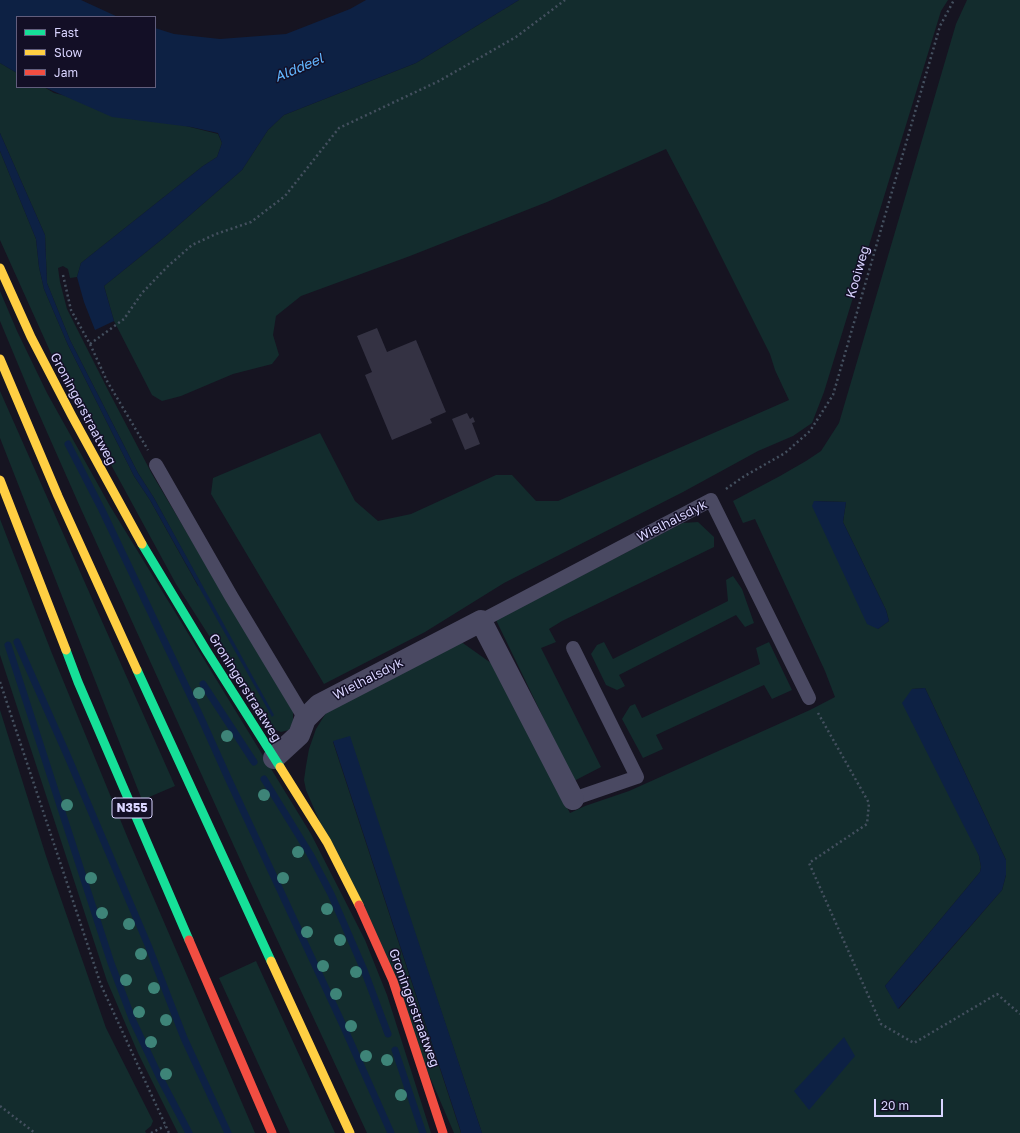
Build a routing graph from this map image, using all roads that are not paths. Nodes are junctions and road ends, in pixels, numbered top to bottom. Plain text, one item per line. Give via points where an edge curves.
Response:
1 (0, 268) edge
2 (0, 358) edge
3 (156, 465) road end
4 (0, 480) edge
5 (480, 621) junction
6 (573, 648) dead end
7 (810, 698) road end
8 (306, 719) junction
9 (274, 758) junction
10 (573, 799) joint
11 (272, 1133) edge
12 (350, 1133) edge
13 (443, 1133) edge

1 - 9 main road, Groningerstraatweg via 31,337 109,485 168,589
2 - 12 main road via 58,496
3 - 8 lane via 231,596
4 - 11 main road, N355 via 78,682
5 - 7 lane, Wielhalsdyk via 711,500
5 - 8 street, Wielhalsdyk via 318,705
5 - 10 street
6 - 10 lane via 637,777
8 - 9 street, Wielhalsdyk via 299,735
9 - 13 main road, Groningerstraatweg via 327,842 365,918 393,981

